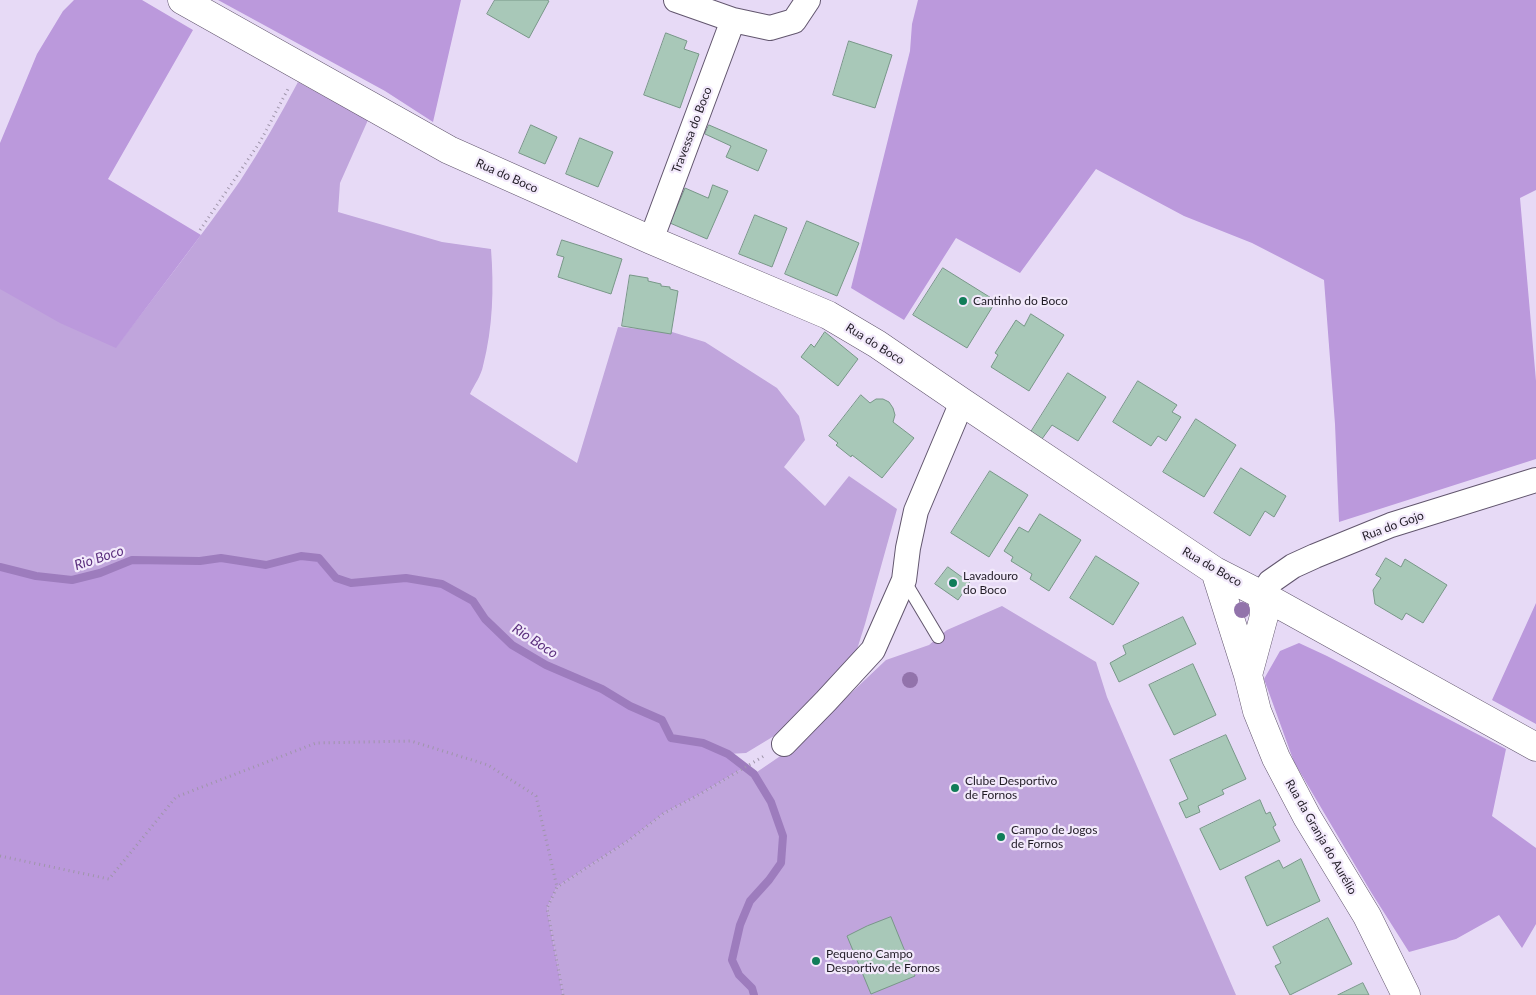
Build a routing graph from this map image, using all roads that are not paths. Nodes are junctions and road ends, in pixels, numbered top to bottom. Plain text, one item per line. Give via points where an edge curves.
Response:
1 (182, 0) edge
2 (676, 0) edge
3 (808, 0) edge
4 (733, 20) junction
5 (651, 240) junction
6 (962, 402) junction
7 (1536, 480) edge
8 (1214, 572) junction
9 (904, 580) junction
10 (1262, 595) junction
11 (938, 637) dead end
12 (1248, 675) junction
13 (784, 744) dead end
14 (1536, 747) edge
15 (1406, 995) edge

1 - 5 street, Rua do Boco via 449,150
2 - 4 street
3 - 4 street via 794,21 770,28
4 - 5 street, Travessa do Boco
5 - 6 street, Rua do Boco via 828,315 878,344
6 - 8 street, Rua do Boco
6 - 9 street via 916,511
7 - 10 street, Rua do Gojo via 1391,525 1315,556 1270,582
8 - 10 street, Rua do Boco
8 - 12 street, Rua da Granja do Aurélio
9 - 11 lane
9 - 13 street via 872,650
10 - 12 street, Rua da Granja do Aurélio via 1264,616
10 - 14 street, Rua do Boco
12 - 15 street, Rua da Granja do Aurélio via 1257,711 1276,758 1307,817 1367,916

